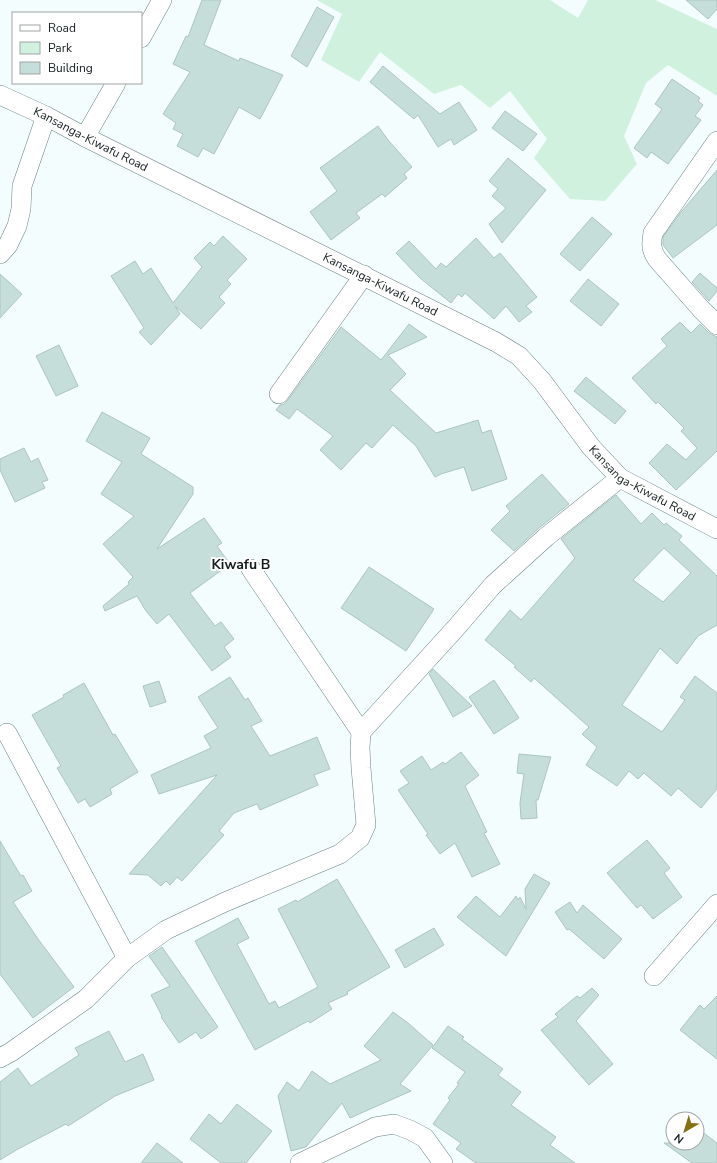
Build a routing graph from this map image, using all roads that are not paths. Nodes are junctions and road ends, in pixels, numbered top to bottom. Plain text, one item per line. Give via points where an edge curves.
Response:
1 (162, 0) edge
2 (142, 36) edge
3 (115, 84) edge
4 (0, 96) edge
5 (46, 116) junction
6 (85, 137) junction
7 (717, 140) edge
8 (0, 254) edge
9 (364, 276) junction
10 (717, 325) edge
11 (279, 394) dead end
12 (620, 478) junction
13 (714, 522) edge
14 (251, 569) dead end
15 (362, 732) junction
16 (7, 733) dead end
17 (717, 904) edge
18 (127, 958) junction
19 (654, 976) dead end
20 (0, 1058) edge
21 (300, 1163) edge
22 (443, 1163) edge

1 - 2 street
3 - 6 street
4 - 5 street, Kansanga-Kiwafu Road
5 - 6 street, Kansanga-Kiwafu Road
5 - 8 street via 22,186 17,226 8,245
6 - 9 street, Kansanga-Kiwafu Road
7 - 10 street via 653,233 651,244 657,260
9 - 11 street
9 - 12 street, Kansanga-Kiwafu Road via 519,356 542,380 591,447
12 - 13 street, Kansanga-Kiwafu Road
12 - 15 street via 546,537 493,585
14 - 15 street
15 - 18 street via 360,748 366,825 360,838 340,854 225,902 166,930
16 - 18 street
17 - 19 street
18 - 20 street via 86,999
21 - 22 street via 375,1126 394,1124 425,1138

